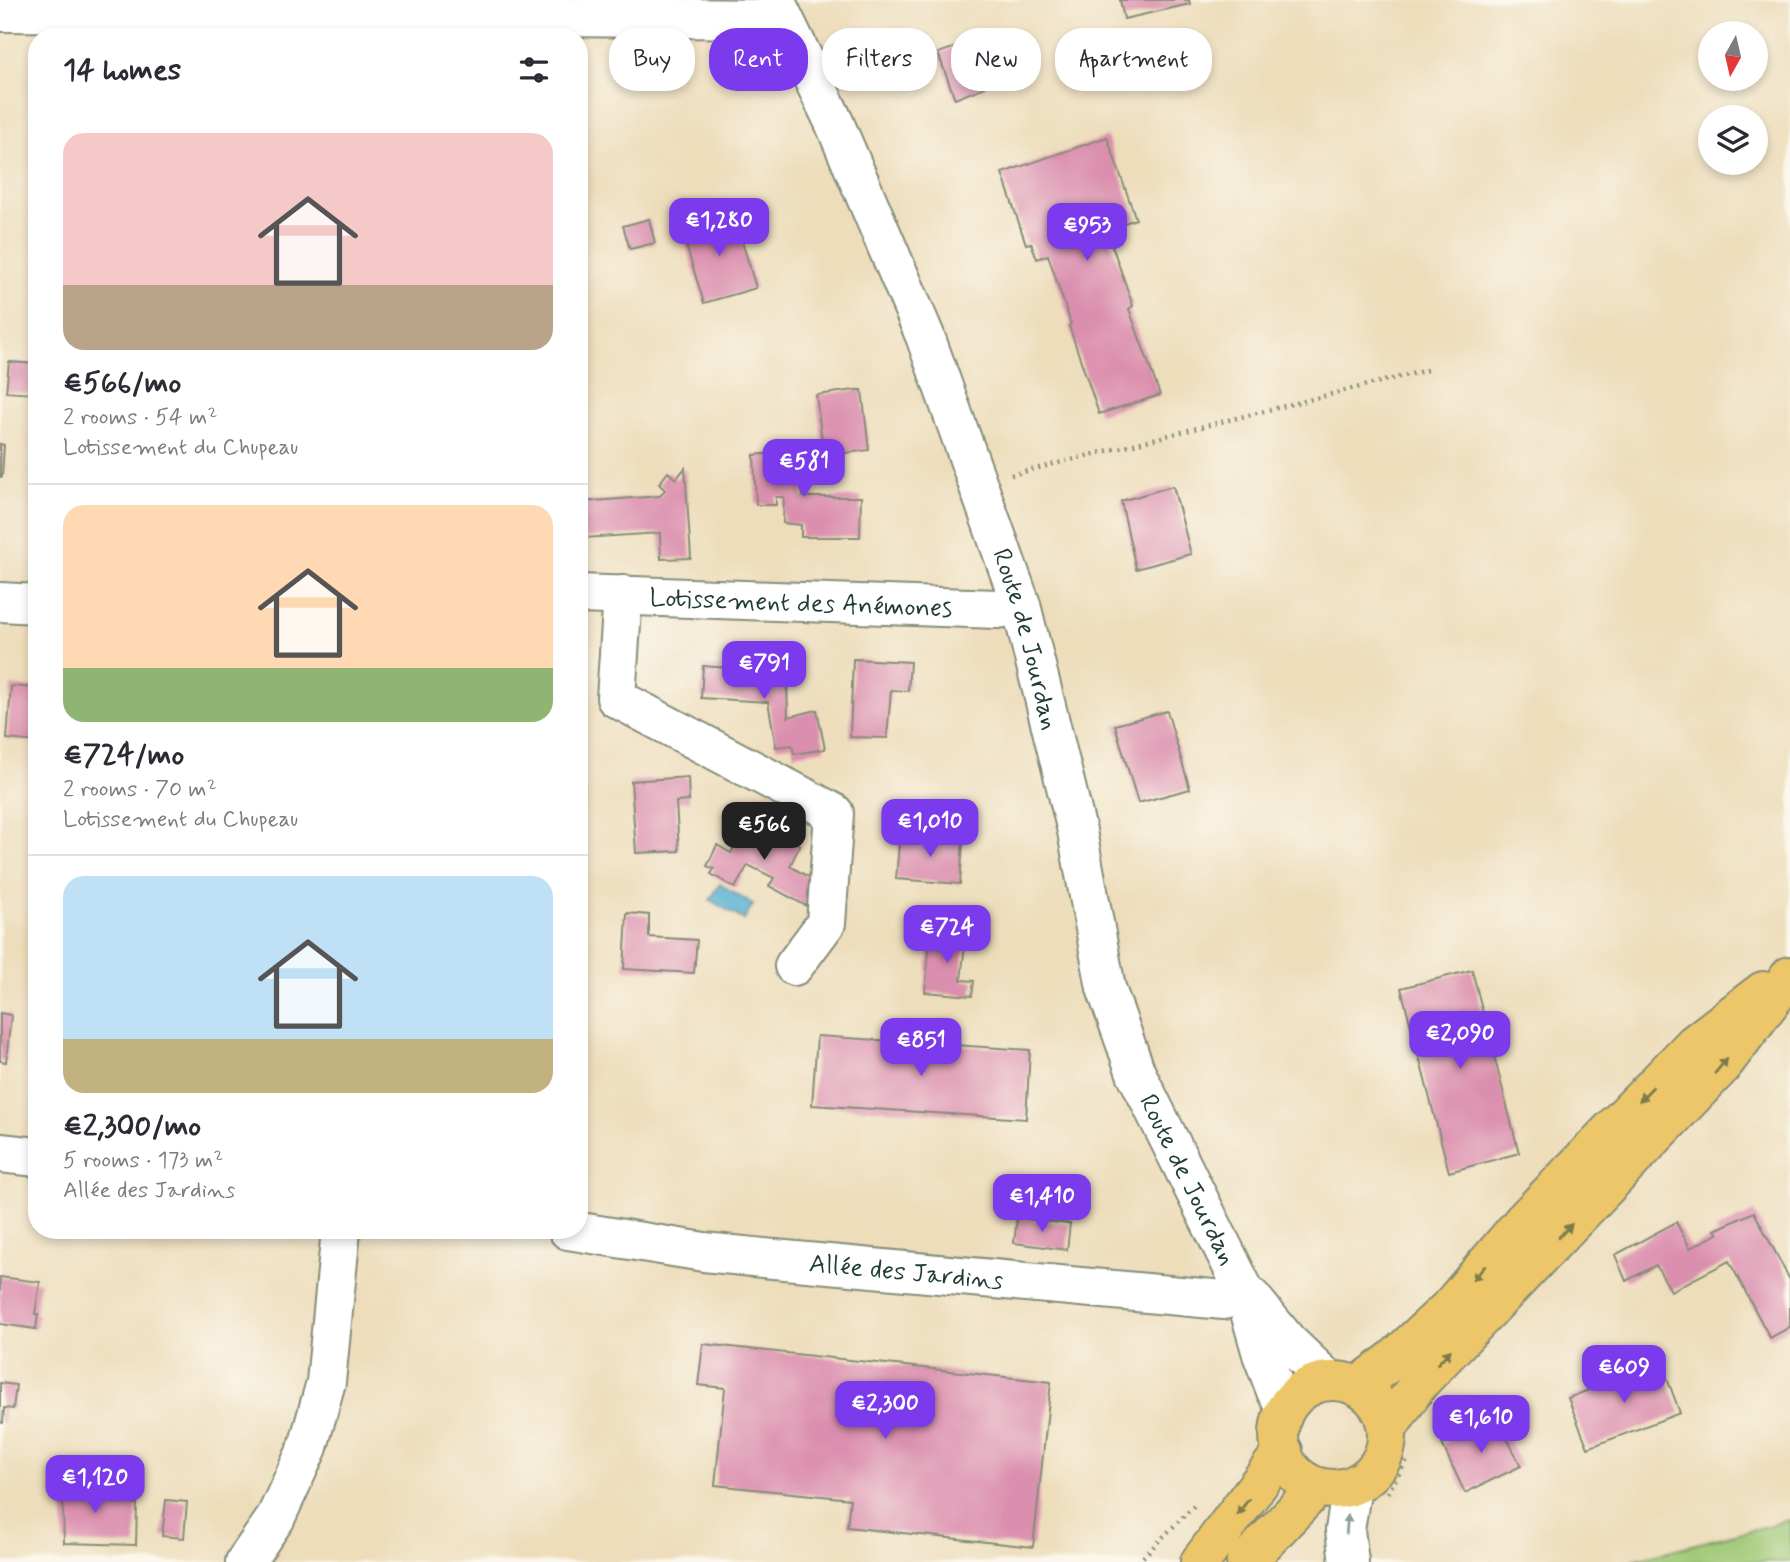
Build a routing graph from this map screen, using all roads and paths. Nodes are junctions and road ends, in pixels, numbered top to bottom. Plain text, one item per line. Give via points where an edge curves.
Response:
1 (780, 10) edge
2 (0, 12) edge
3 (1431, 369) dead end
4 (978, 483) junction
5 (588, 594) edge
6 (623, 595) junction
7 (0, 602) edge
8 (28, 604) edge
9 (1021, 606) junction
10 (794, 966) dead end
11 (1790, 970) edge
12 (1790, 976) edge
13 (0, 1153) edge
14 (28, 1156) edge
15 (588, 1233) edge
16 (340, 1239) edge
17 (1243, 1288) junction
18 (1343, 1384) junction
19 (1286, 1408) junction
20 (1387, 1429) junction
21 (1283, 1451) junction
22 (1334, 1487) junction
23 (1202, 1499) dead end
24 (245, 1562) edge
25 (1138, 1562) edge
26 (1200, 1562) edge
27 (1246, 1562) edge
28 (1349, 1562) edge

1 - 2 street
1 - 4 street, Route de Jourdan via 834,122 925,336
3 - 4 path
4 - 9 street, Route de Jourdan
5 - 6 street, Lotissement des Anémones
6 - 9 street, Lotissement des Anémones via 997,609
6 - 10 street via 616,698 834,813 826,923
7 - 8 street
9 - 17 street, Route de Jourdan via 1077,831 1106,988 1136,1073
11 -> 18 main road via 1694,1044 1524,1220 1449,1308 1395,1358
20 -> 12 main road via 1419,1383 1721,1067
13 - 14 street
15 - 17 street, Allée des Jardins via 752,1257 1224,1300
16 - 24 street via 326,1382 311,1434 275,1519
17 - 18 street, Route de Jourdan via 1288,1342
17 - 19 street, Route de Jourdan via 1262,1354
18 - 19 main road via 1314,1384 1299,1392
18 - 20 main road via 1372,1398
19 - 21 main road via 1278,1436
20 - 22 main road via 1379,1464 1367,1477
21 - 22 main road via 1289,1468 1302,1480
21 -> 26 main road
22 - 27 main road
28 -> 22 street
23 - 25 path

